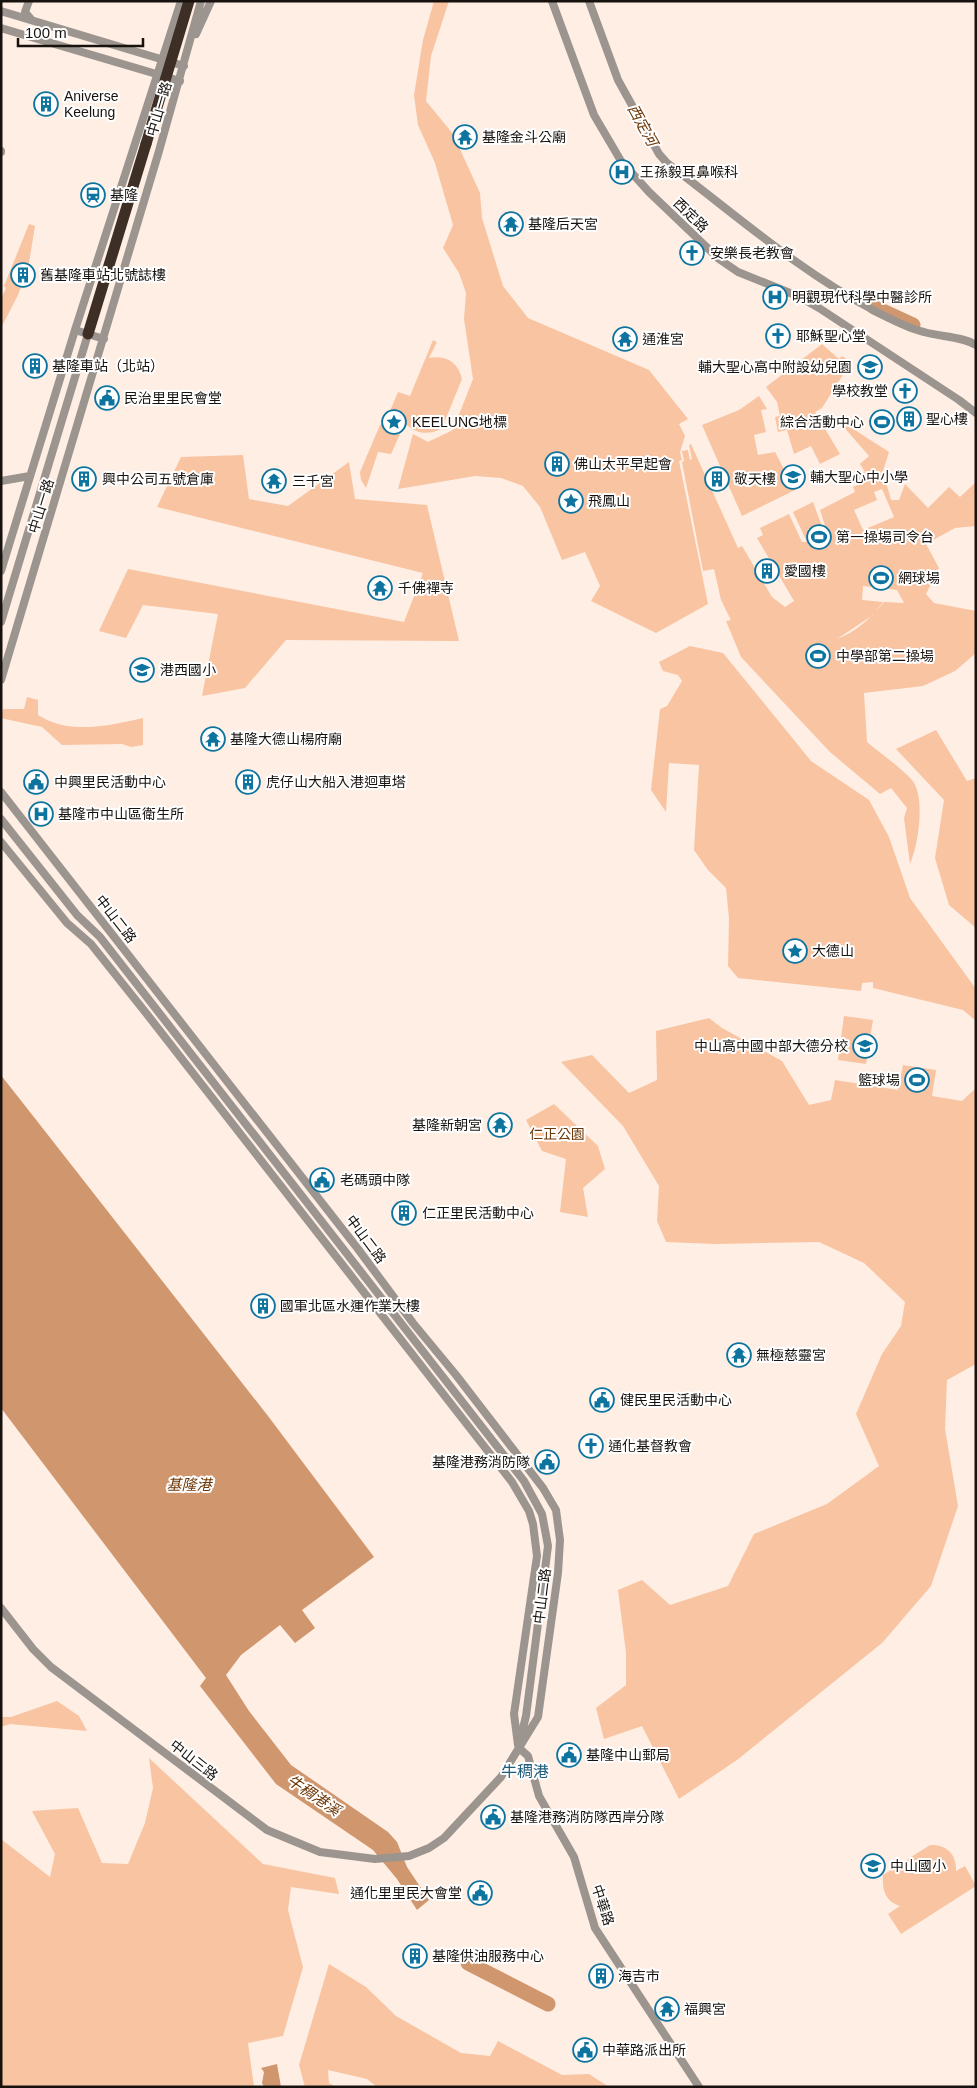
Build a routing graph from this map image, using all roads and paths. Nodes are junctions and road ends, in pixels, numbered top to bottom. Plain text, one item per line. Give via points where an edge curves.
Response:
1 (29, 1) edge
2 (181, 1) edge
3 (189, 1) edge
4 (201, 1) edge
5 (211, 1) edge
6 (552, 1) edge
7 (589, 1) edge
8 (1, 11) edge
9 (33, 20) junction
10 (1, 28) edge
11 (191, 42) junction
12 (164, 59) junction
13 (184, 66) junction
14 (159, 74) junction
15 (180, 81) junction
16 (74, 330) junction
17 (88, 334) junction
18 (104, 339) junction
19 (976, 345) edge
20 (976, 413) edge
21 (1, 476) edge
22 (30, 476) junction
23 (11, 479) junction
24 (1, 481) edge
25 (1, 571) edge
26 (1, 622) edge
27 (1, 648) edge
28 (10, 651) junction
29 (1, 680) edge
30 (1, 792) edge
31 (1, 819) edge
32 (1, 842) edge
33 (1, 1608) edge
34 (519, 1748) junction
35 (408, 1856) joint
36 (699, 2087) edge

1 - 9 street via 25,12
2 - 12 street, 中山一路
3 - 17 highway, bridge
4 - 11 street, 中山一路
5 - 11 street
6 - 20 street, 西定路 via 601,129 621,161 649,192 719,259 738,272 819,308
7 - 19 street via 618,80 667,163 835,288 876,312 924,332
8 - 9 street
9 - 12 street
10 - 14 street
11 - 13 street, 中山一路
12 - 13 street
12 - 14 street, 中山一路
13 - 15 street, 中山一路
14 - 15 street
14 - 16 street, 中山一路
15 - 18 street, 中山一路
16 - 17 street
16 - 22 street, 中山一路
17 - 18 street
17 - 26 street, 中山一路
18 - 28 street, 中山一路
21 - 23 street
22 - 23 street
22 - 25 street, 中山一路
23 - 24 street
27 - 28 street
28 - 29 street, 中山一路
30 - 34 street, 中山二路 via 543,1488 556,1510 560,1540 558,1573 538,1717
31 - 34 street, 中山二路 via 77,915 106,945 534,1498 542,1514 548,1546
32 - 34 street, 中山二路 via 146,1013 512,1482 529,1511 534,1524 537,1556 514,1714
33 - 35 street, 中山三路 via 51,1667 267,1830 320,1852 378,1859
34 - 35 street, 中山二路 via 501,1777 444,1838
34 - 36 street, 中華路 via 528,1756 539,1796 574,1857 595,1928

